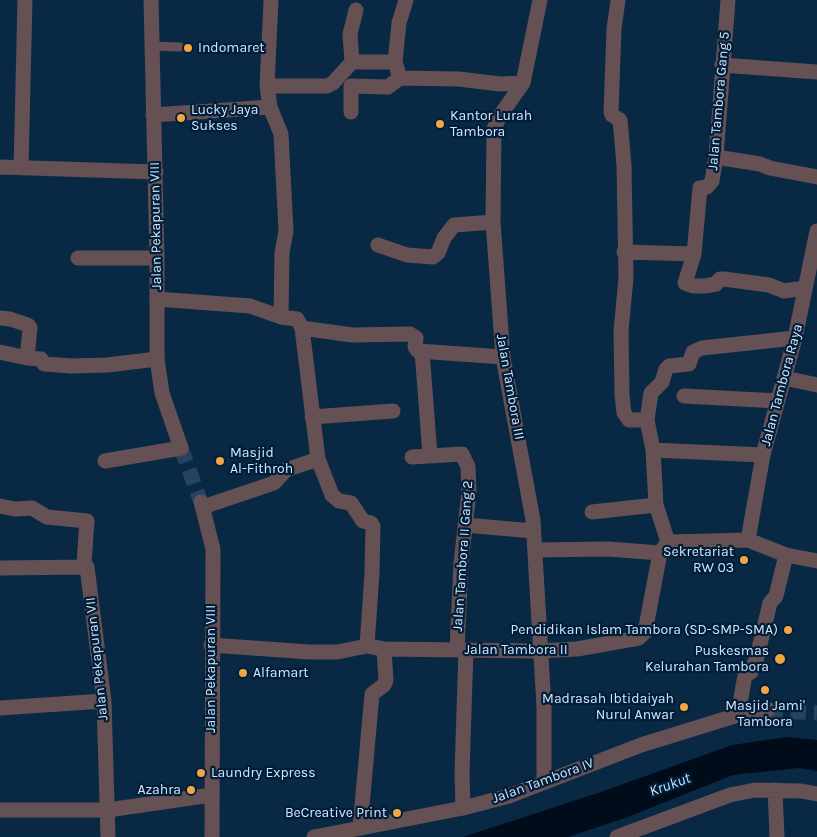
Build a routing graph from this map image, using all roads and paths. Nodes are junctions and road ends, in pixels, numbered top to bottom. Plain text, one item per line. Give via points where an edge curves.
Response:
1 (25, 0) edge
2 (151, 0) edge
3 (271, 0) edge
4 (406, 0) edge
5 (540, 0) edge
6 (618, 0) edge
7 (728, 0) edge
8 (356, 10) dead end
9 (152, 46) junction
10 (180, 47) dead end
11 (352, 62) junction
12 (395, 62) junction
13 (722, 65) junction
14 (817, 72) edge
15 (400, 78) junction
16 (524, 83) junction
17 (267, 86) junction
18 (270, 107) junction
19 (351, 112) dead end
20 (153, 115) junction
21 (716, 157) junction
22 (0, 168) edge
23 (21, 168) junction
24 (156, 172) junction
25 (817, 178) edge
26 (493, 222) junction
27 (817, 231) edge
28 (378, 245) dead end
29 (624, 252) junction
30 (694, 254) junction
31 (78, 258) dead end
32 (157, 258) junction
33 (805, 288) junction
34 (157, 300) junction
35 (281, 317) junction
36 (0, 318) edge
37 (302, 328) junction
38 (795, 338) junction
39 (422, 351) junction
40 (0, 352) edge
41 (503, 357) junction
42 (27, 358) junction
43 (157, 358) junction
44 (784, 378) junction
45 (817, 385) edge
46 (684, 396) dead end
47 (778, 401) junction
48 (394, 411) dead end
49 (312, 417) junction
50 (647, 420) junction
51 (653, 450) junction
52 (430, 455) junction
53 (764, 455) junction
54 (412, 458) dead end
55 (318, 459) junction
56 (105, 461) dead end
57 (656, 505) junction
58 (0, 506) edge
59 (592, 512) dead end
60 (465, 525) junction
61 (533, 531) junction
62 (748, 540) junction
63 (664, 548) junction
64 (535, 550) junction
65 (786, 555) junction
66 (817, 561) edge
67 (87, 567) junction
68 (0, 568) edge
69 (211, 645) junction
70 (367, 646) junction
71 (384, 649) junction
72 (462, 650) junction
73 (539, 651) junction
74 (104, 701) junction
75 (0, 708) edge
76 (768, 710) tunnel mouth
77 (738, 716) junction
78 (544, 782) junction
79 (774, 790) junction
80 (817, 794) edge
81 (211, 795) junction
82 (463, 808) junction
83 (0, 810) edge
84 (108, 810) junction
85 (360, 828) junction
86 (641, 833) edge
87 (108, 837) edge
88 (212, 837) edge
89 (314, 837) edge
90 (617, 837) edge
91 (777, 837) edge

1 - 23 street
2 - 9 street, Jalan Pekapuran VIII
3 - 17 street
4 - 12 street via 399,23
5 - 16 street, Jalan Tambora III
6 - 29 street via 611,112 619,118 624,165
7 - 13 street, Jalan Tambora Gang 5
8 - 11 street via 350,34
9 - 10 lane
9 - 20 street, Jalan Pekapuran VIII
11 - 12 street
11 - 17 street via 327,86
12 - 15 street
13 - 14 street
13 - 21 street, Jalan Tambora Gang 5
15 - 16 street
15 - 19 street via 388,87 351,86
16 - 26 street, Jalan Tambora III via 494,128
17 - 18 street
18 - 20 street
18 - 35 street via 281,134 286,231 282,253
20 - 24 street, Jalan Pekapuran VIII
21 - 25 street
21 - 30 street, Jalan Tambora Gang 5 via 712,181 707,187 700,188
22 - 23 street
23 - 24 street
24 - 32 street, Jalan Pekapuran VIII
26 - 28 street via 454,225 433,257 407,255
26 - 41 street, Jalan Tambora III
27 - 33 street, Jalan Tambora Raya
29 - 30 street
29 - 50 street via 626,278 621,350 624,412 629,420
30 - 33 street via 686,285 705,286 724,279 784,290
31 - 32 street
32 - 34 street, Jalan Pekapuran VIII
33 - 38 street, Jalan Tambora Raya
34 - 35 street via 250,306
34 - 43 street, Jalan Pekapuran VIII
35 - 37 street via 297,318
36 - 42 street via 28,325
37 - 39 street via 352,336 410,334 416,338 416,348
37 - 49 street
38 - 44 street, Jalan Tambora Raya
38 - 50 street via 695,350 688,364 668,366 651,394
39 - 41 street
39 - 52 street
40 - 42 street
41 - 61 street, Jalan Tambora III via 530,498
42 - 43 street via 41,359 44,364 72,366
43 - 56 street, Jalan Pekapuran VIII via 162,393 181,448
44 - 45 street
44 - 47 street, Jalan Tambora Raya
46 - 47 street
47 - 53 street, Jalan Tambora Raya
48 - 49 street
49 - 55 street
50 - 51 street
51 - 53 street
51 - 57 street
52 - 54 street, Jalan Tambora II Gang 2
52 - 60 street, Jalan Tambora II Gang 2 via 448,453 464,456 470,476
53 - 62 street, Jalan Tambora Raya
55 - 69 street, Jalan Pekapuran VIII via 286,470 274,483 202,505 212,548
55 - 70 street via 332,496 351,503 363,521 373,526
57 - 59 street
57 - 63 street
58 - 67 street, Jalan Pekapuran VII via 32,508 46,517 86,519 84,554
60 - 61 street
60 - 72 street, Jalan Tambora II Gang 2
61 - 64 street, Jalan Tambora III
62 - 63 street
62 - 65 street
63 - 64 street
63 - 73 street, Jalan Tambora II via 645,632 641,636 578,649
64 - 73 street, Jalan Tambora III
65 - 66 street
65 - 77 street via 757,657 751,672 745,675
67 - 68 street
67 - 74 street, Jalan Pekapuran VII
69 - 70 street, Jalan Tambora II via 309,652 337,652
69 - 81 street, Jalan Pekapuran VIII
70 - 71 street, Jalan Tambora II
71 - 72 street, Jalan Tambora II
71 - 85 street via 386,680 372,694
72 - 73 street, Jalan Tambora II
72 - 82 street, Jalan Tambora II Gang 2
73 - 78 street, Jalan Tambora III via 544,707
74 - 75 street
74 - 84 street, Jalan Pekapuran VII
76 - 77 street, Jalan Tambora IV
77 - 78 street, Jalan Tambora IV via 641,745
78 - 82 street, Jalan Tambora IV via 509,796
79 - 80 street
79 - 86 street via 730,795
79 - 91 street
81 - 84 street
81 - 88 street, Jalan Pekapuran VIII
82 - 85 street, Jalan Tambora IV
83 - 84 street
84 - 87 street, Jalan Pekapuran VII
85 - 89 street, Jalan Tambora IV
86 - 90 street

